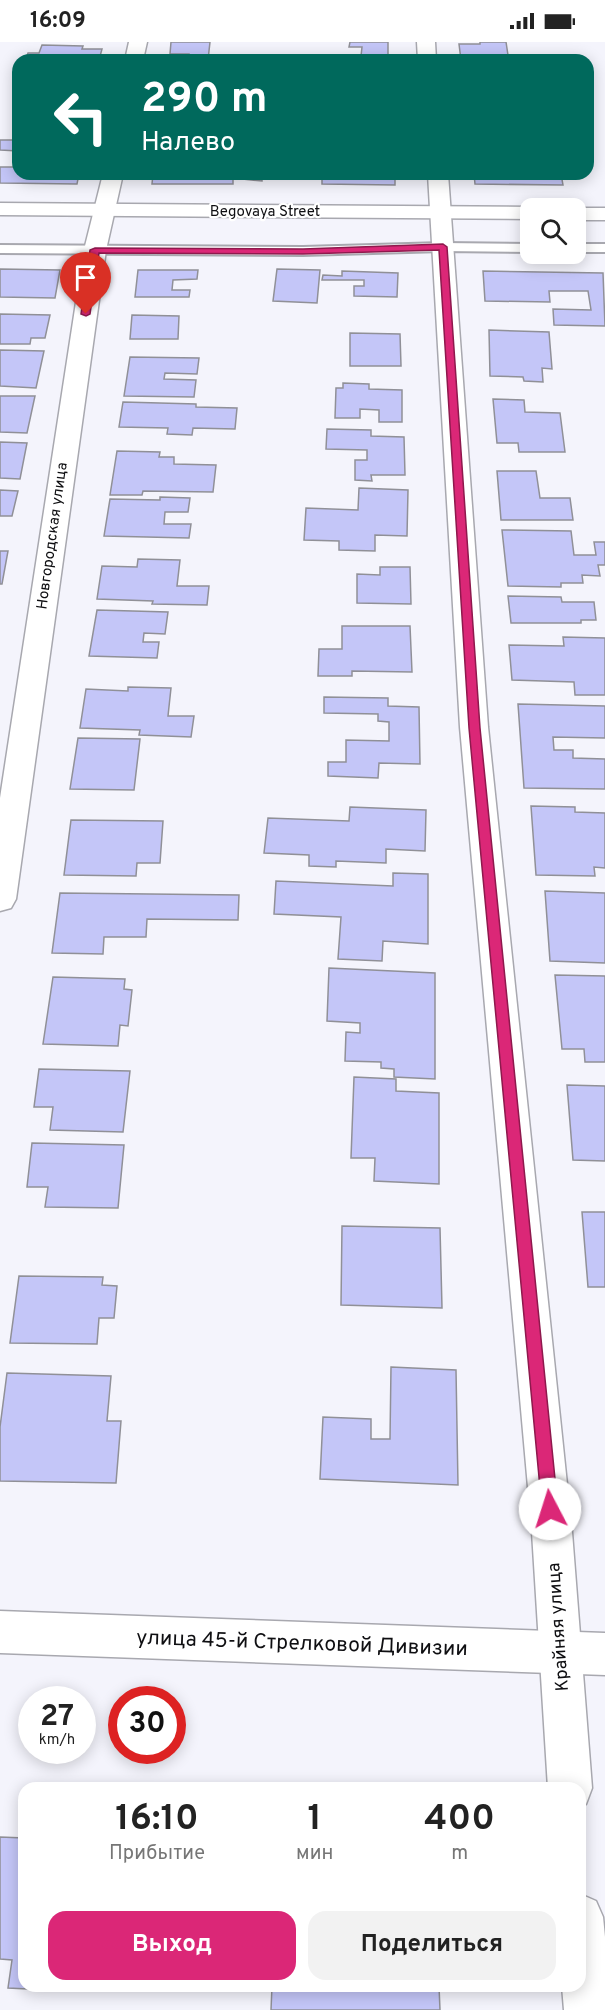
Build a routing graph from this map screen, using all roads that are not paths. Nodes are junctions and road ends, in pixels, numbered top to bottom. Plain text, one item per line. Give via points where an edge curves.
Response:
1 (112, 180) edge
2 (438, 180) edge
3 (0, 209) edge
4 (103, 210) junction
5 (441, 213) junction
6 (520, 213) edge
7 (586, 214) edge
8 (605, 214) edge
9 (443, 247) junction
10 (520, 248) edge
11 (586, 248) edge
12 (605, 248) edge
13 (0, 249) edge
14 (95, 250) junction
15 (0, 899) edge
16 (0, 1632) edge
17 (561, 1653) junction
18 (605, 1654) edge
19 (570, 1782) edge
20 (586, 1987) edge
21 (588, 2010) edge

1 - 4 street, Новгородская улица
2 - 5 street, Крайняя улица
3 - 4 street, Begovaya Street
4 - 5 street, Begovaya Street
4 - 14 street, Новгородская улица
5 - 6 street, Begovaya Street
5 - 9 street, Крайняя улица
7 - 8 street
9 - 10 lane
9 - 14 lane
9 - 17 street, Крайняя улица via 474,728
11 - 12 lane
13 - 14 lane
14 - 15 street, Новгородская улица
16 - 17 street, улица 45-й Стрелковой Дивизии
17 - 18 street, улица 45-й Стрелковой Дивизии
17 - 19 street, Крайняя улица
20 - 21 street

